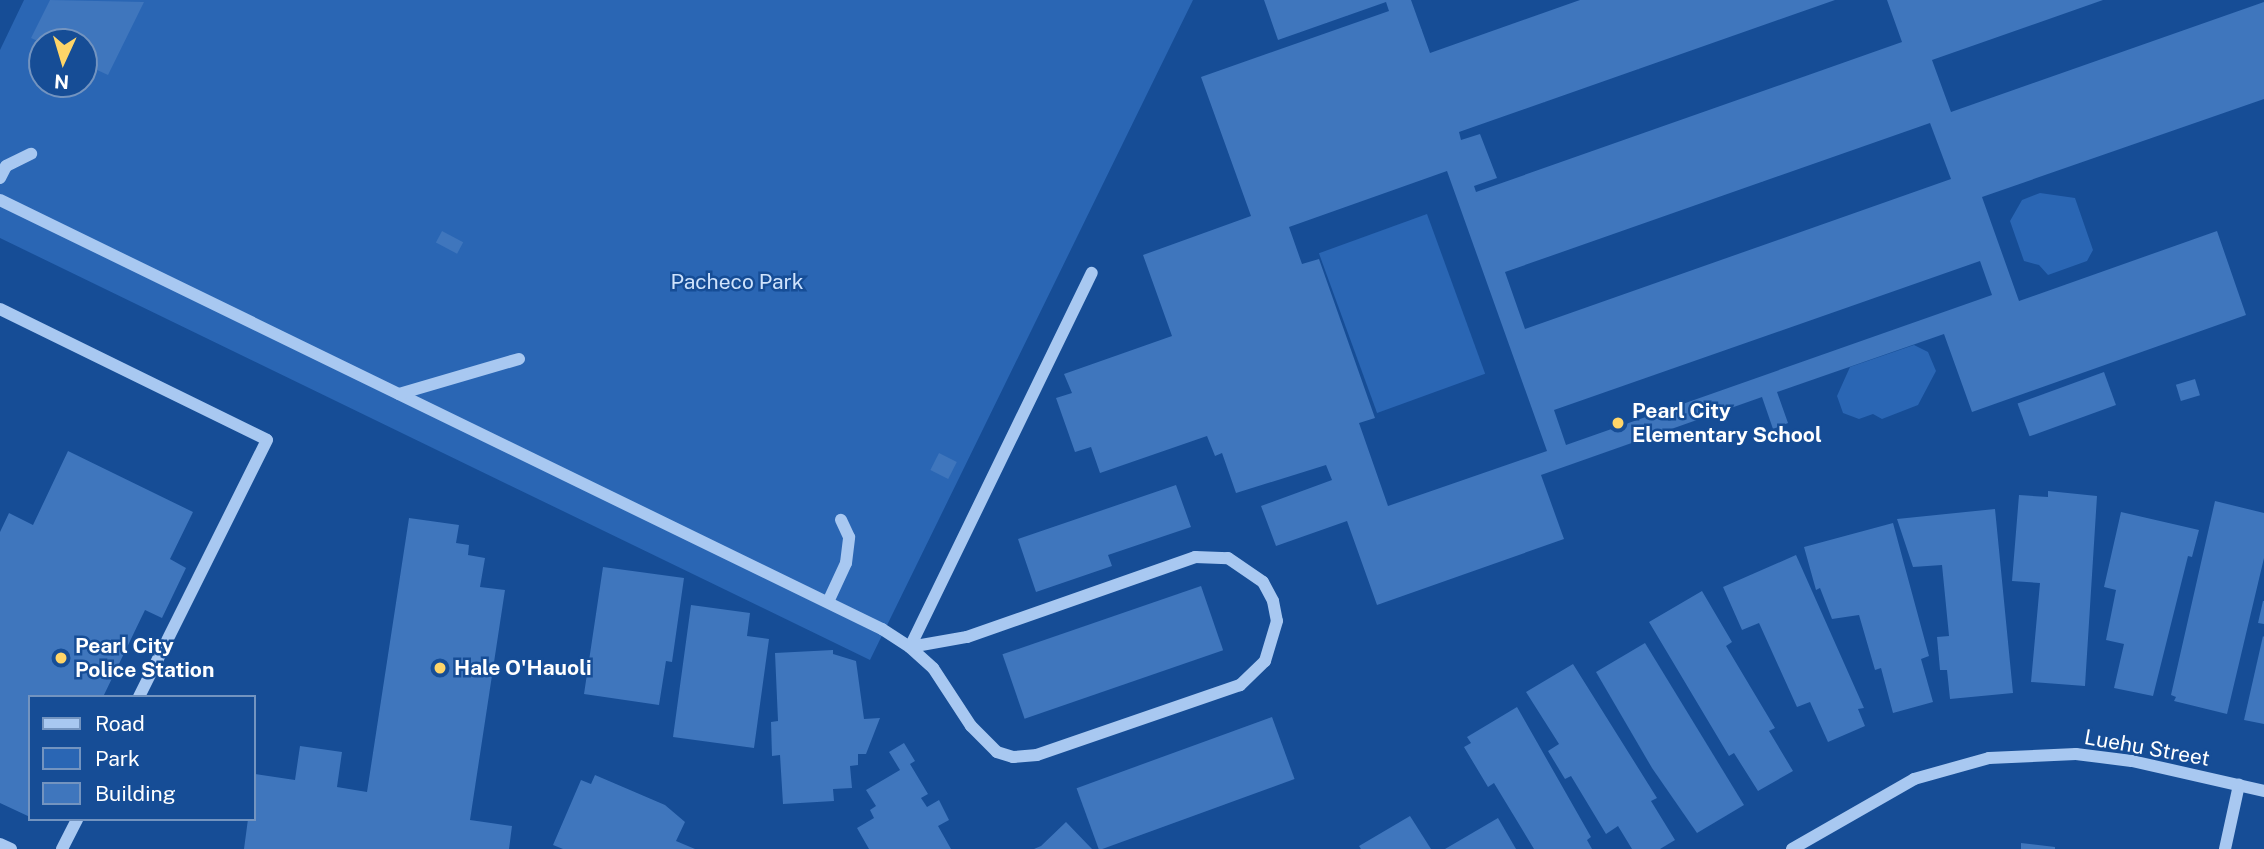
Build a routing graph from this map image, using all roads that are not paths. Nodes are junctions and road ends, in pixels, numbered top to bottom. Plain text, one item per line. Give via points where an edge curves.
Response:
1 (32, 154) dead end
2 (0, 178) edge
3 (0, 200) edge
4 (1091, 273) dead end
5 (0, 309) edge
6 (519, 359) dead end
7 (400, 394) junction
8 (841, 520) dead end
9 (828, 602) junction
10 (909, 647) junction
11 (140, 695) edge
12 (2239, 785) junction
13 (2264, 791) edge
14 (76, 821) edge
15 (0, 844) edge
16 (10, 849) edge
17 (62, 849) edge
18 (1792, 849) edge
19 (2225, 849) edge

1 - 2 street via 6,166
3 - 7 street
4 - 10 street
5 - 11 street via 267,440
6 - 7 street
7 - 9 street
8 - 9 street via 849,537 846,563
9 - 10 street
10 - 10 street via 933,668 983,741 1013,757 1037,755 1240,685 1265,661 1277,621 1273,601 1248,568 1207,555 967,637
12 - 13 street, Luehu Street
12 - 18 street, Luehu Street via 2132,761 2076,754 1989,758 1953,765 1905,784
12 - 19 street
14 - 17 street
15 - 16 street

